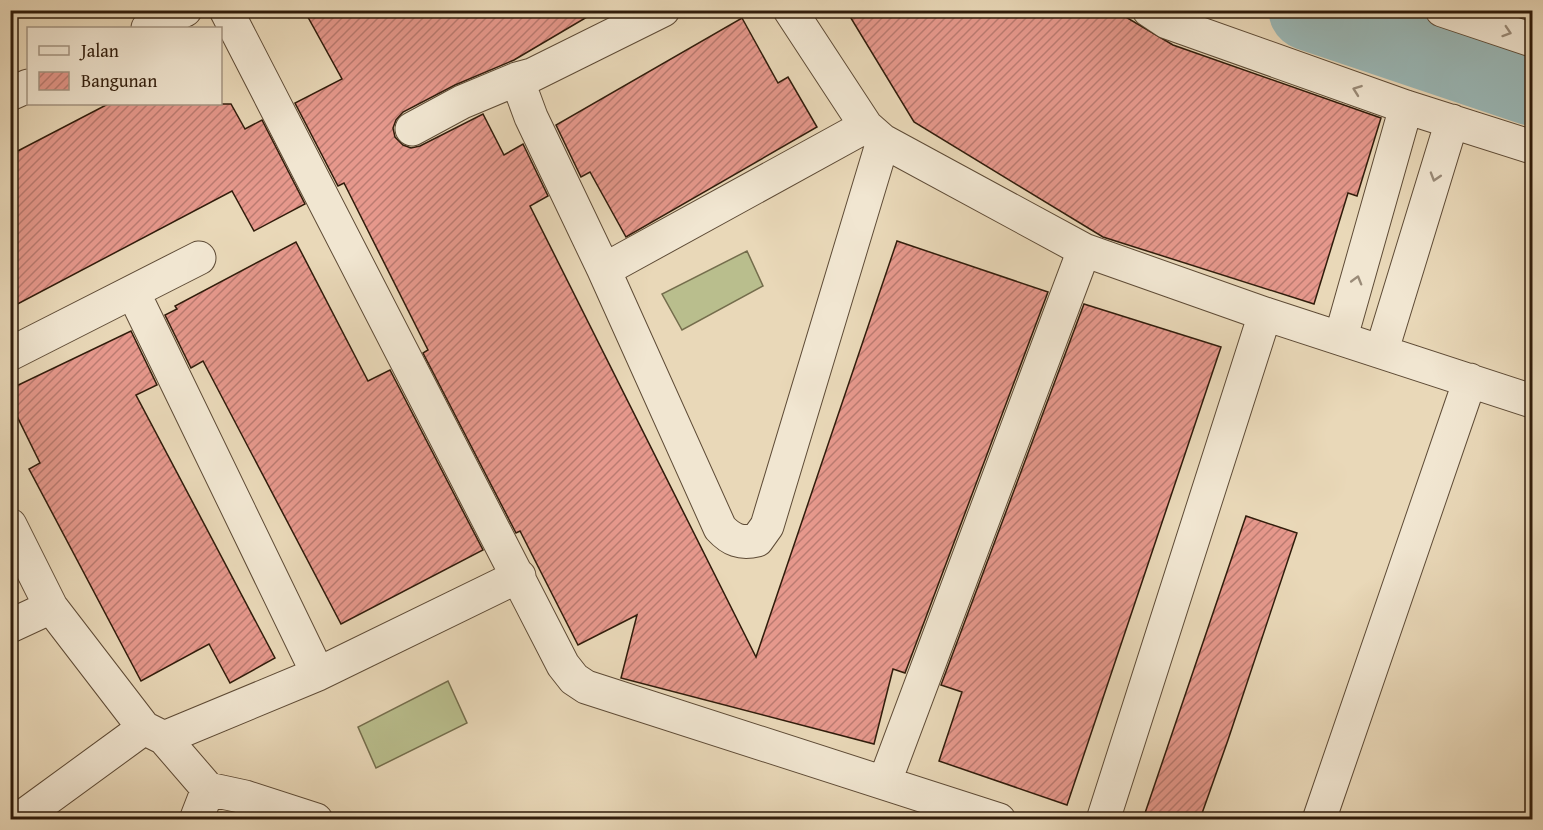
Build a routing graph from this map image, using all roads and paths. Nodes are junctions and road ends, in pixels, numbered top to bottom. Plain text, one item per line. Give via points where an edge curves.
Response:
1 (185, 10) edge
2 (226, 10) edge
3 (663, 10) edge
4 (790, 10) edge
5 (1149, 10) edge
6 (1442, 10) edge
7 (150, 27) edge
8 (1533, 40) edge
9 (517, 79) junction
10 (27, 86) edge
11 (10, 94) edge
12 (1406, 107) junction
13 (1452, 122) junction
14 (412, 129) dead end
15 (874, 134) junction
16 (1533, 147) edge
17 (1084, 250) junction
18 (199, 258) dead end
19 (604, 270) junction
20 (133, 292) junction
21 (1265, 314) junction
22 (1341, 337) junction
23 (1382, 350) junction
24 (10, 354) edge
25 (1470, 380) junction
26 (1533, 401) edge
27 (10, 525) edge
28 (519, 576) junction
29 (51, 607) junction
30 (10, 626) edge
31 (318, 675) junction
32 (154, 733) junction
33 (885, 781) junction
34 (208, 789) junction
35 (18, 819) edge
36 (196, 819) edge
37 (316, 819) edge
38 (999, 819) edge
39 (1103, 819) edge
40 (1319, 819) edge

1 - 7 street
2 - 28 street
3 - 9 street
4 - 15 street
12 -> 5 street via 1167,22
6 -> 8 street
9 - 14 street
9 - 19 street via 531,117
10 - 11 street
12 - 13 street
22 -> 12 street
13 - 16 street
13 -> 23 street
15 - 17 street
15 - 19 street
15 - 19 street via 767,526 757,540 735,540 720,528
17 - 21 street
17 - 33 street
18 - 20 street
20 - 24 street
20 - 31 street
21 - 22 street
21 - 39 street
22 - 23 street
23 - 25 street
25 - 26 street
25 - 40 street
27 - 29 street
28 - 31 street
28 - 33 street via 563,665 586,687
29 - 30 street
29 - 32 street
31 - 32 street
32 - 34 street
32 - 35 street
33 - 38 street
34 - 36 street
34 - 37 street

